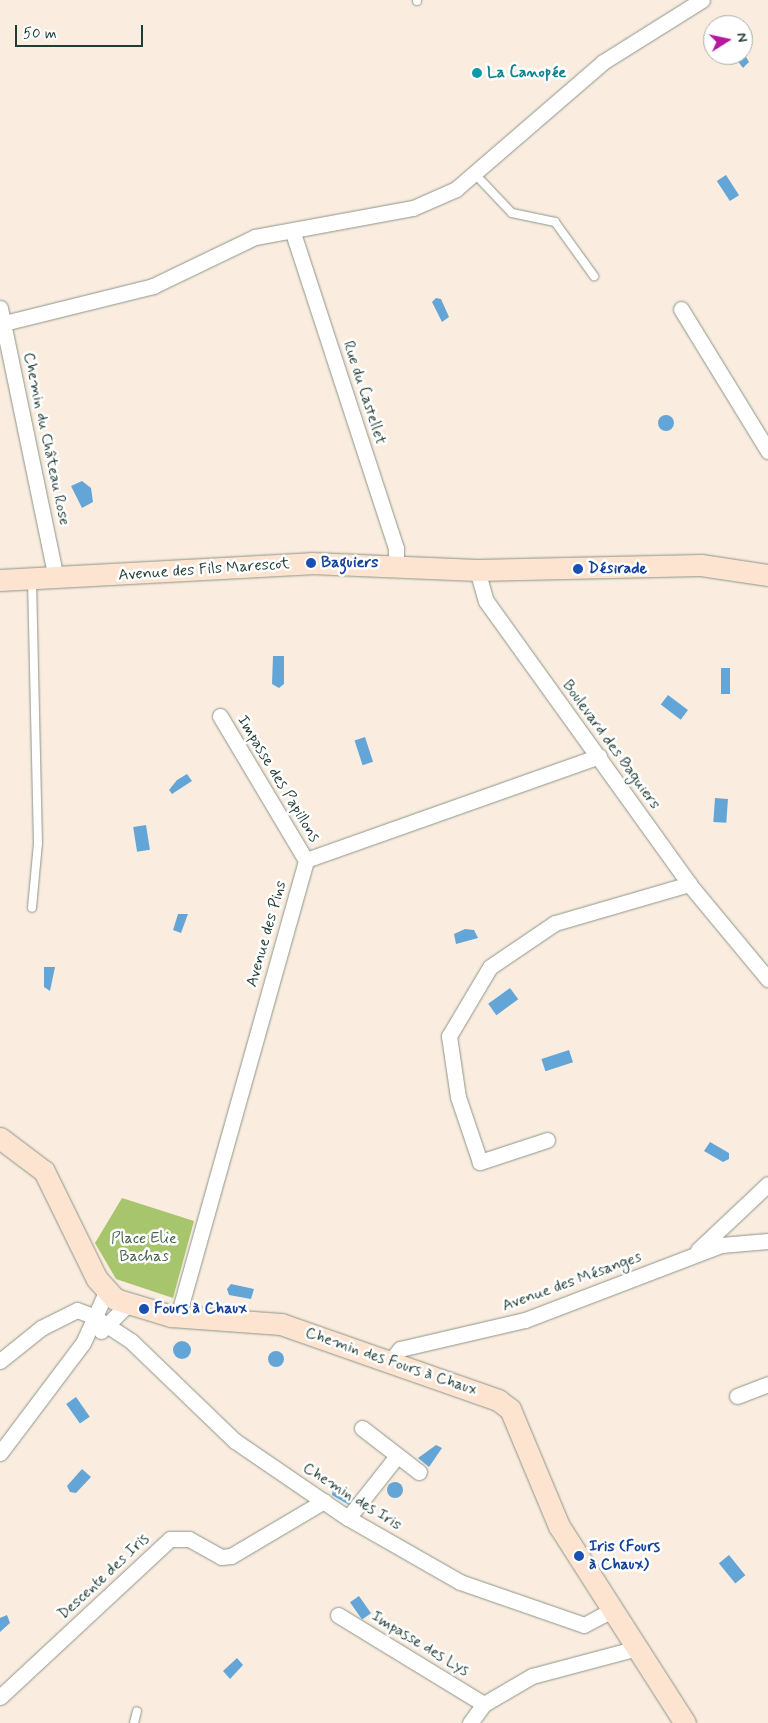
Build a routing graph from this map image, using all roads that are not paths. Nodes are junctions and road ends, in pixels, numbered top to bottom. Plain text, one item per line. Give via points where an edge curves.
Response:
1 (702, 0) edge
2 (474, 173) junction
3 (293, 232) junction
4 (594, 276) dead end
5 (0, 308) edge
6 (681, 309) dead end
7 (2, 324) edge
8 (768, 451) edge
9 (396, 564) junction
10 (477, 570) junction
11 (768, 575) edge
12 (32, 578) junction
13 (56, 578) junction
14 (0, 580) edge
15 (220, 716) dead end
16 (599, 756) junction
17 (306, 860) junction
18 (689, 884) junction
19 (32, 908) dead end
20 (768, 979) edge
21 (0, 1138) edge
22 (547, 1140) dead end
23 (768, 1184) edge
24 (768, 1241) edge
25 (694, 1255) junction
26 (106, 1292) junction
27 (128, 1304) junction
28 (93, 1316) junction
29 (178, 1316) junction
30 (110, 1325) junction
31 (83, 1342) junction
32 (0, 1361) edge
33 (390, 1361) junction
34 (768, 1384) edge
35 (737, 1396) dead end
36 (362, 1428) dead end
37 (0, 1452) edge
38 (397, 1456) junction
39 (419, 1472) dead end
40 (324, 1501) junction
41 (348, 1518) junction
42 (612, 1610) junction
43 (338, 1615) dead end
44 (637, 1648) junction
45 (0, 1697) edge
46 (484, 1704) junction
47 (137, 1712) dead end
48 (134, 1723) edge
49 (470, 1723) edge
50 (685, 1723) edge

1 - 2 street via 604,62
2 - 3 street via 456,189 413,208
2 - 4 lane via 512,214 555,222
3 - 7 street via 255,237 153,286
3 - 9 street, Rue du Castellet via 396,548
5 - 7 street, Chemin du Château Rose
6 - 8 street
7 - 13 street, Chemin du Château Rose
9 - 10 street, Avenue des Fils Marescot
9 - 13 street, Avenue des Fils Marescot via 310,563
10 - 11 street, Avenue des Fils Marescot via 701,565
10 - 16 street, Boulevard des Baguiers via 486,601
12 - 13 street, Avenue des Fils Marescot
12 - 14 street, Avenue des Fils Marescot
12 - 19 lane via 38,843
15 - 17 street, Impasse des Papillons
16 - 17 street
16 - 18 street, Boulevard des Baguiers
17 - 29 street, Avenue des Pins
18 - 20 street, Boulevard des Baguiers
18 - 22 street via 555,923 490,967 449,1036 458,1097 480,1162
21 - 26 street via 44,1171
23 - 25 street
24 - 25 street, Avenue des Mésanges via 740,1241
25 - 33 street, Avenue des Mésanges via 525,1320 400,1350
26 - 27 street, Chemin des Fours à Chaux
26 - 28 street
27 - 29 street, Chemin des Fours à Chaux
27 - 30 street
28 - 30 street, Chemin des Iris
28 - 31 street
28 - 32 street via 77,1310 41,1328
29 - 33 street, Chemin des Fours à Chaux via 281,1324
30 - 31 street
30 - 40 street, Chemin des Iris via 235,1441
31 - 37 street
33 - 42 street, Chemin des Fours à Chaux via 498,1400 510,1409 559,1526
34 - 35 street
36 - 38 street
38 - 39 street
38 - 41 street
40 - 41 street, Chemin des Iris
40 - 45 street, Descente des Iris via 231,1556 221,1557 189,1539 170,1539
41 - 42 street, Chemin des Iris via 460,1582 584,1625
42 - 44 street, Chemin des Fours à Chaux
43 - 46 street, Impasse des Lys
44 - 46 street via 532,1676
44 - 50 street, Chemin des Fours à Chaux
46 - 49 street
47 - 48 lane

